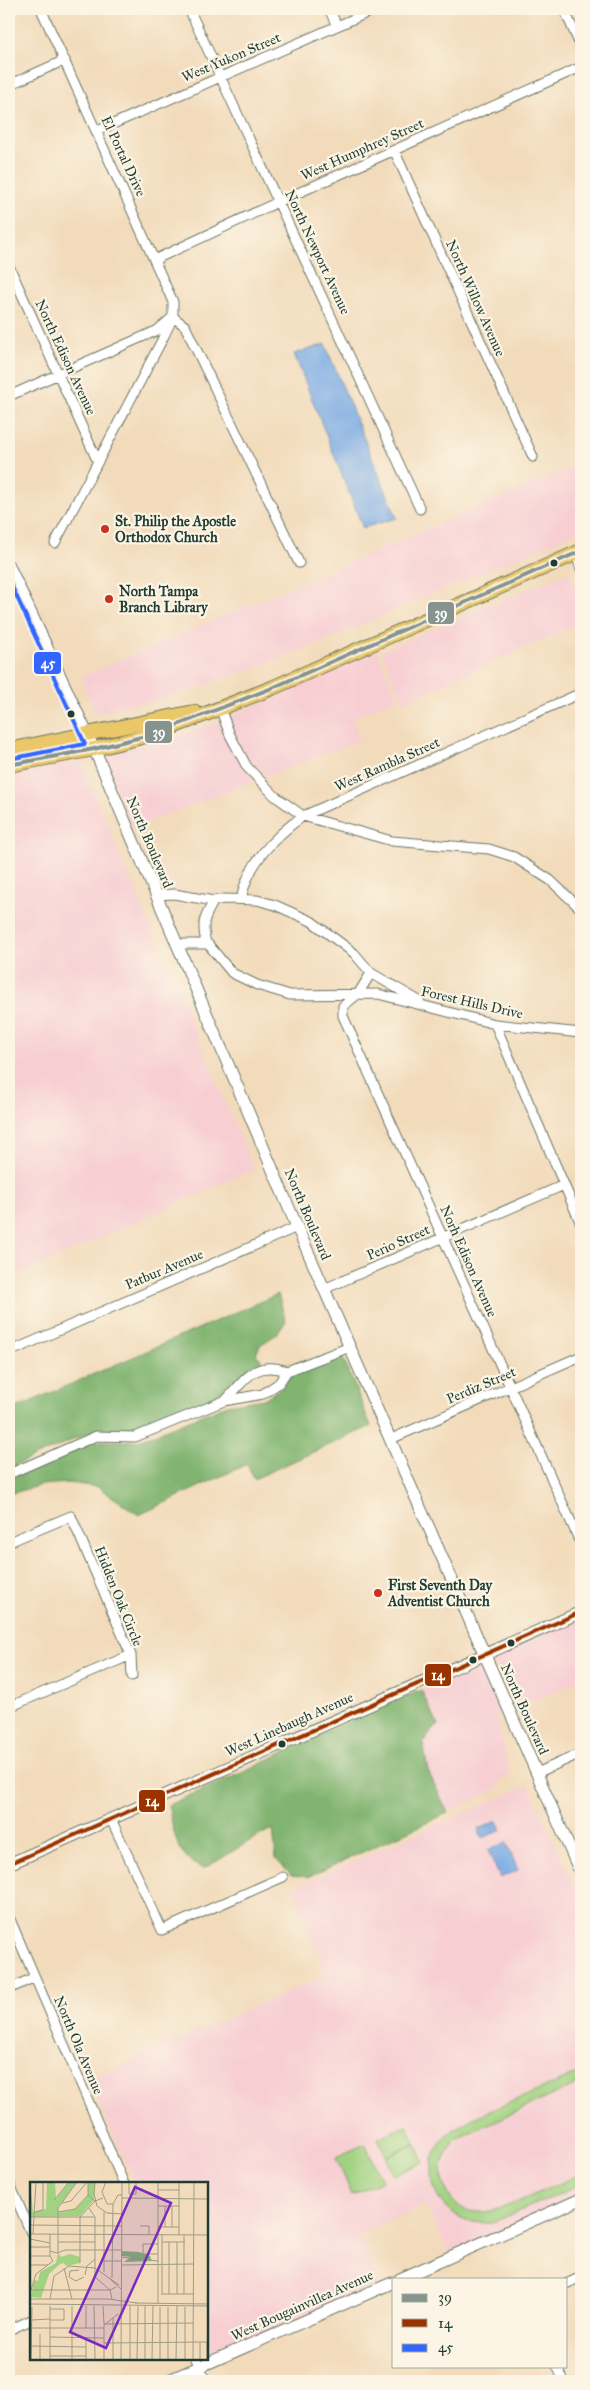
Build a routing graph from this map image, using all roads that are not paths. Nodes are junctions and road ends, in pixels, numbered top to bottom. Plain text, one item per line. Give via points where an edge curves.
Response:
1 (41, 9) edge
2 (189, 9) edge
3 (329, 9) edge
4 (376, 9) edge
5 (564, 9) edge
6 (337, 26) junction
7 (581, 47) edge
8 (65, 60) junction
9 (581, 67) edge
10 (220, 76) junction
11 (9, 85) edge
12 (97, 131) junction
13 (394, 150) junction
14 (280, 201) junction
15 (156, 260) junction
16 (9, 266) edge
17 (173, 317) junction
18 (58, 374) junction
19 (9, 396) edge
20 (533, 457) dead end
21 (97, 460) junction
22 (420, 508) dead end
23 (55, 543) dead end
24 (578, 552) edge
25 (299, 563) dead end
26 (9, 566) edge
27 (581, 569) edge
28 (581, 693) edge
29 (220, 708) junction
30 (87, 733) junction
31 (94, 749) junction
32 (9, 750) edge
33 (9, 765) edge
34 (303, 816) junction
35 (156, 896) junction
36 (241, 899) junction
37 (214, 901) junction
38 (581, 909) edge
39 (176, 944) junction
40 (206, 944) junction
41 (371, 973) junction
42 (358, 994) junction
43 (428, 1006) junction
44 (495, 1024) junction
45 (581, 1033) edge
46 (564, 1185) junction
47 (581, 1224) edge
48 (297, 1227) junction
49 (443, 1238) junction
50 (324, 1289) junction
51 (350, 1347) junction
52 (9, 1352) edge
53 (581, 1356) edge
54 (287, 1371) junction
55 (511, 1387) junction
56 (224, 1401) junction
57 (391, 1438) junction
58 (9, 1474) edge
59 (9, 1542) edge
60 (581, 1544) edge
61 (581, 1612) edge
62 (485, 1654) junction
63 (130, 1655) junction
64 (132, 1676) dead end
65 (9, 1707) edge
66 (581, 1753) edge
67 (537, 1773) junction
68 (111, 1818) junction
69 (9, 1864) edge
70 (581, 1874) edge
71 (283, 1877) dead end
72 (9, 1917) edge
73 (35, 1977) junction
74 (9, 1989) edge
75 (9, 2182) edge
76 (123, 2182) edge
77 (581, 2199) edge
78 (30, 2231) edge
79 (581, 2277) edge
80 (402, 2278) edge
81 (392, 2283) edge
82 (568, 2283) edge
83 (30, 2320) edge
84 (9, 2330) edge
85 (208, 2359) edge
86 (198, 2363) edge
87 (558, 2368) edge
88 (167, 2381) edge
89 (206, 2381) edge
90 (564, 2381) edge

1 - 8 street, El Portal Drive
2 - 10 street, North Newport Avenue
3 - 6 street
4 - 6 street, West Yukon Street
5 - 7 street
6 - 10 street, West Yukon Street
8 - 11 street
8 - 12 street, El Portal Drive
9 - 13 street, West Humphrey Street
10 - 12 street, West Yukon Street
10 - 14 street, North Newport Avenue
12 - 15 street, El Portal Drive
13 - 14 street, West Humphrey Street
13 - 20 street, North Willow Avenue
14 - 15 street, West Humphrey Street
14 - 22 street, North Newport Avenue
15 - 17 street, El Portal Drive via 173,302
16 - 18 street, North Edison Avenue
17 - 18 street via 158,330
17 - 21 street
17 - 25 street via 185,326
18 - 19 street
18 - 21 street, North Edison Avenue
21 - 23 street
24 - 27 street
24 - 29 main road
26 - 30 street, North Boulevard
28 - 34 street, West Rambla Street
29 - 30 main road
29 - 31 main road via 157,733
29 - 34 street via 247,767 275,796
30 - 31 street, North Boulevard
30 - 32 main road
31 - 33 main road
31 - 35 street, North Boulevard
34 - 36 street, West Rambla Street via 285,828 263,852 248,873
34 - 38 street via 392,841 490,850 514,857 550,880
35 - 37 street via 174,894
35 - 39 street, North Boulevard
36 - 37 street
36 - 41 street via 275,905 311,920 354,953
37 - 40 street via 202,925
39 - 40 street
39 - 48 street, North Boulevard
40 - 42 street, Forest Hills Drive via 232,973 257,985 290,995
41 - 42 street
41 - 43 street
42 - 43 street, Forest Hills Drive via 378,994
42 - 49 street, Norh Edison Avenue via 343,1006 343,1016
43 - 44 street, Forest Hills Drive
44 - 45 street, Forest Hills Drive
44 - 46 street
46 - 47 street
46 - 49 street, Perio Street
48 - 50 street, North Boulevard
48 - 52 street, Patbur Avenue
49 - 50 street, Perio Street
49 - 55 street, Norh Edison Avenue
50 - 51 street, North Boulevard
51 - 54 street
51 - 57 street, North Boulevard
53 - 55 street, Perdiz Street
54 - 56 street via 279,1383 263,1394
54 - 56 street via 275,1367 251,1372
55 - 57 street, Perdiz Street
55 - 60 street, Norh Edison Avenue
56 - 58 street via 135,1436 96,1436
57 - 62 street, North Boulevard
59 - 63 street, Hidden Oak Circle via 71,1516
61 - 62 street, West Linebaugh Avenue
62 - 67 street, North Boulevard
62 - 68 street, West Linebaugh Avenue
63 - 64 street
63 - 65 street, Hidden Oak Circle
66 - 67 street
67 - 70 street, North Boulevard
68 - 69 street, West Linebaugh Avenue
68 - 71 street via 162,1930
72 - 73 street, North Ola Avenue
73 - 74 street
73 - 76 street, North Ola Avenue
75 - 78 street
77 - 80 street
79 - 82 street
81 - 85 street, West Bougainvillea Avenue
83 - 84 street
86 - 88 street, West Bougainvillea Avenue
86 - 89 street
87 - 90 street

